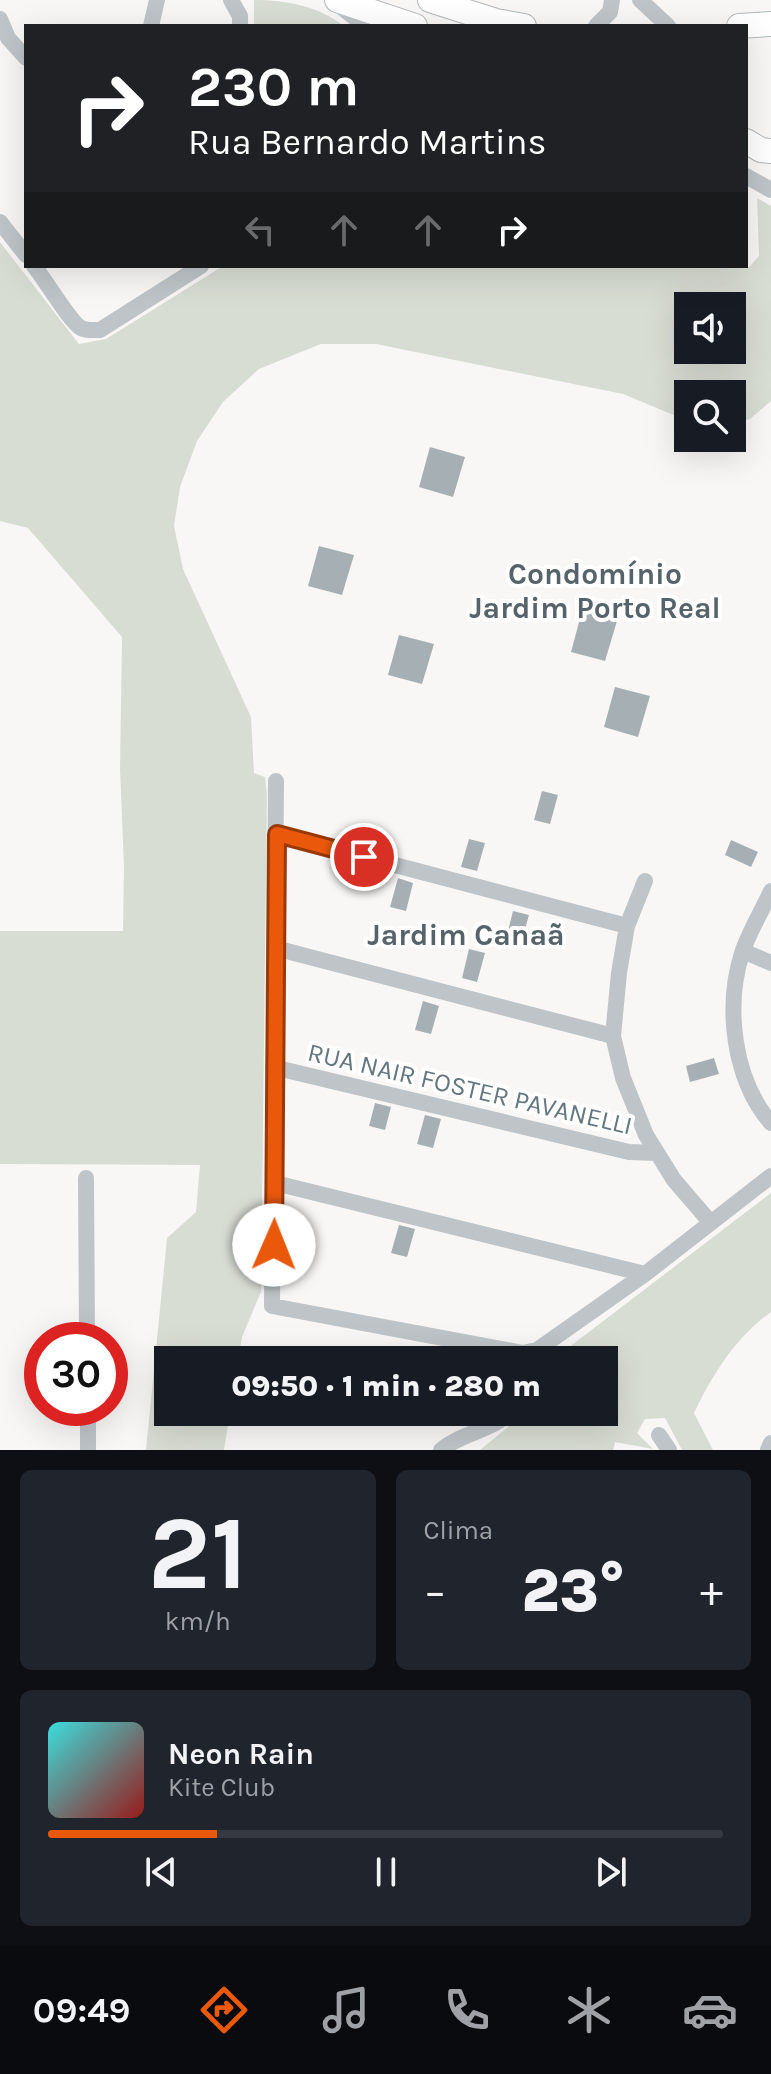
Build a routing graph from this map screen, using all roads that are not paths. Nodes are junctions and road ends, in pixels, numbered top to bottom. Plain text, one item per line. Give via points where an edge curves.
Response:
1 (157, 0) edge
2 (335, 0) edge
3 (430, 0) edge
4 (612, 0) edge
5 (640, 0) edge
6 (233, 2) edge
7 (0, 19) edge
8 (151, 24) edge
9 (240, 24) edge
10 (363, 24) edge
11 (409, 24) edge
12 (513, 24) edge
13 (598, 24) edge
14 (666, 24) edge
15 (771, 24) edge
16 (748, 25) edge
17 (24, 56) edge
18 (748, 142) edge
19 (771, 151) edge
20 (748, 177) edge
21 (771, 190) edge
22 (0, 222) edge
23 (24, 252) edge
24 (36, 268) edge
25 (190, 268) edge
26 (276, 781) dead end
27 (277, 834) junction
28 (645, 881) dead end
29 (771, 891) edge
30 (627, 926) junction
31 (275, 948) junction
32 (743, 951) junction
33 (771, 963) edge
34 (613, 1036) junction
35 (273, 1067) junction
36 (771, 1123) edge
37 (657, 1153) junction
38 (771, 1176) edge
39 (86, 1178) dead end
40 (275, 1183) junction
41 (711, 1223) junction
42 (645, 1274) junction
43 (87, 1322) edge
44 (486, 1346) edge
45 (547, 1346) edge
46 (88, 1426) edge
47 (487, 1426) edge
48 (659, 1435) dead end
49 (771, 1443) edge
50 (88, 1450) edge
51 (441, 1450) edge
52 (669, 1450) edge
53 (768, 1450) edge

1 - 8 street
2 - 10 street
2 - 11 highway
3 - 12 highway
4 - 13 street via 610,12
5 - 14 street
6 - 9 street
7 - 17 street
15 - 16 highway
18 - 19 highway
20 - 21 street
22 - 23 street
24 - 25 street via 84,330 100,330
26 - 27 street
27 - 30 street
27 - 31 street
28 - 30 street
29 - 32 street
30 - 34 street
31 - 34 street
31 - 35 street
32 - 33 street
32 - 36 street via 735,985 735,1029 744,1075
34 - 37 street via 623,1078
35 - 37 street, RUA NAIR FOSTER PAVANELLI via 629,1152
35 - 40 street
37 - 41 street
38 - 41 street
39 - 43 street
40 - 42 street
40 - 44 street via 272,1306
41 - 42 street
42 - 45 street
46 - 50 street
47 - 51 street
48 - 52 street
49 - 53 street

